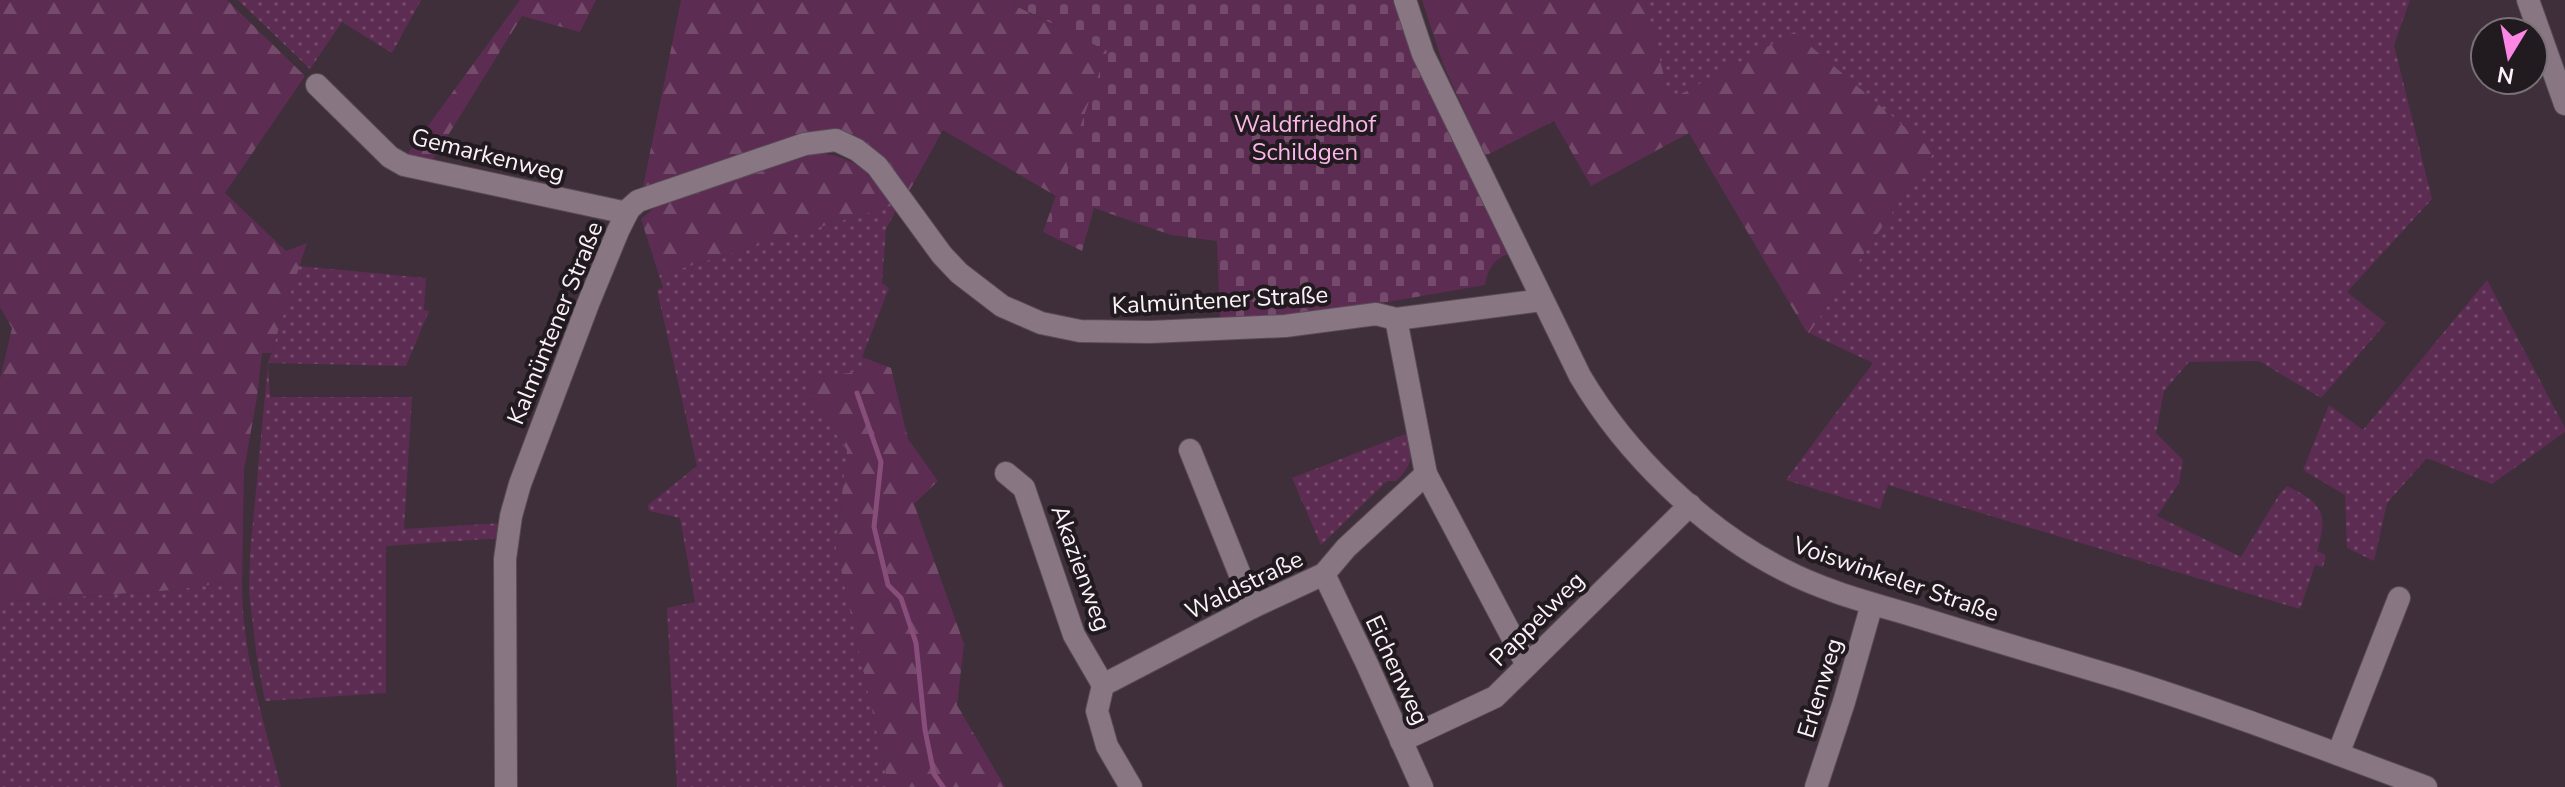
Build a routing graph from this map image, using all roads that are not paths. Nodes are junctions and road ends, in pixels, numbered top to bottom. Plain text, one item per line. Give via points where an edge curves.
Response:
1 (1405, 0) edge
2 (2528, 0) edge
3 (317, 85) dead end
4 (2565, 104) edge
5 (627, 213) junction
6 (1542, 300) junction
7 (1396, 319) junction
8 (1190, 450) dead end
9 (1006, 473) dead end
10 (1426, 474) junction
11 (1690, 505) junction
12 (1324, 574) junction
13 (2399, 598) dead end
14 (1872, 604) junction
15 (1253, 607) junction
16 (1527, 665) junction
17 (1103, 685) junction
18 (1401, 741) junction
19 (2338, 754) junction
20 (506, 787) edge
21 (1131, 787) edge
22 (1422, 787) edge
23 (1816, 787) edge
24 (2426, 787) edge

1 - 6 street, Voiswinkeler Straße via 1423,54
2 - 4 street
3 - 5 street, Gemarkenweg via 404,165
5 - 7 street, Kalmüntener Straße via 638,201 689,183 805,144 836,140 877,166 959,273 1002,306 1041,323 1080,331 1150,332 1268,327 1376,314
5 - 20 street, Kalmüntener Straße via 578,329 511,516 505,559
6 - 7 street, Kalmüntener Straße
6 - 11 street, Voiswinkeler Straße via 1592,397
7 - 10 street
8 - 15 street
9 - 17 street, Akazienweg via 1024,488 1074,635
10 - 12 street, Waldstraße
10 - 16 street
11 - 14 street, Voiswinkeler Straße via 1773,564
11 - 16 street, Pappelweg
12 - 15 street, Waldstraße
12 - 18 street, Eichenweg
13 - 19 street
14 - 19 street, Voiswinkeler Straße via 2154,689
14 - 23 street, Erlenweg
15 - 17 street, Waldstraße
16 - 18 street, Pappelweg via 1495,697
17 - 21 street via 1097,711 1107,746
18 - 22 street, Eichenweg
19 - 24 street, Voiswinkeler Straße

